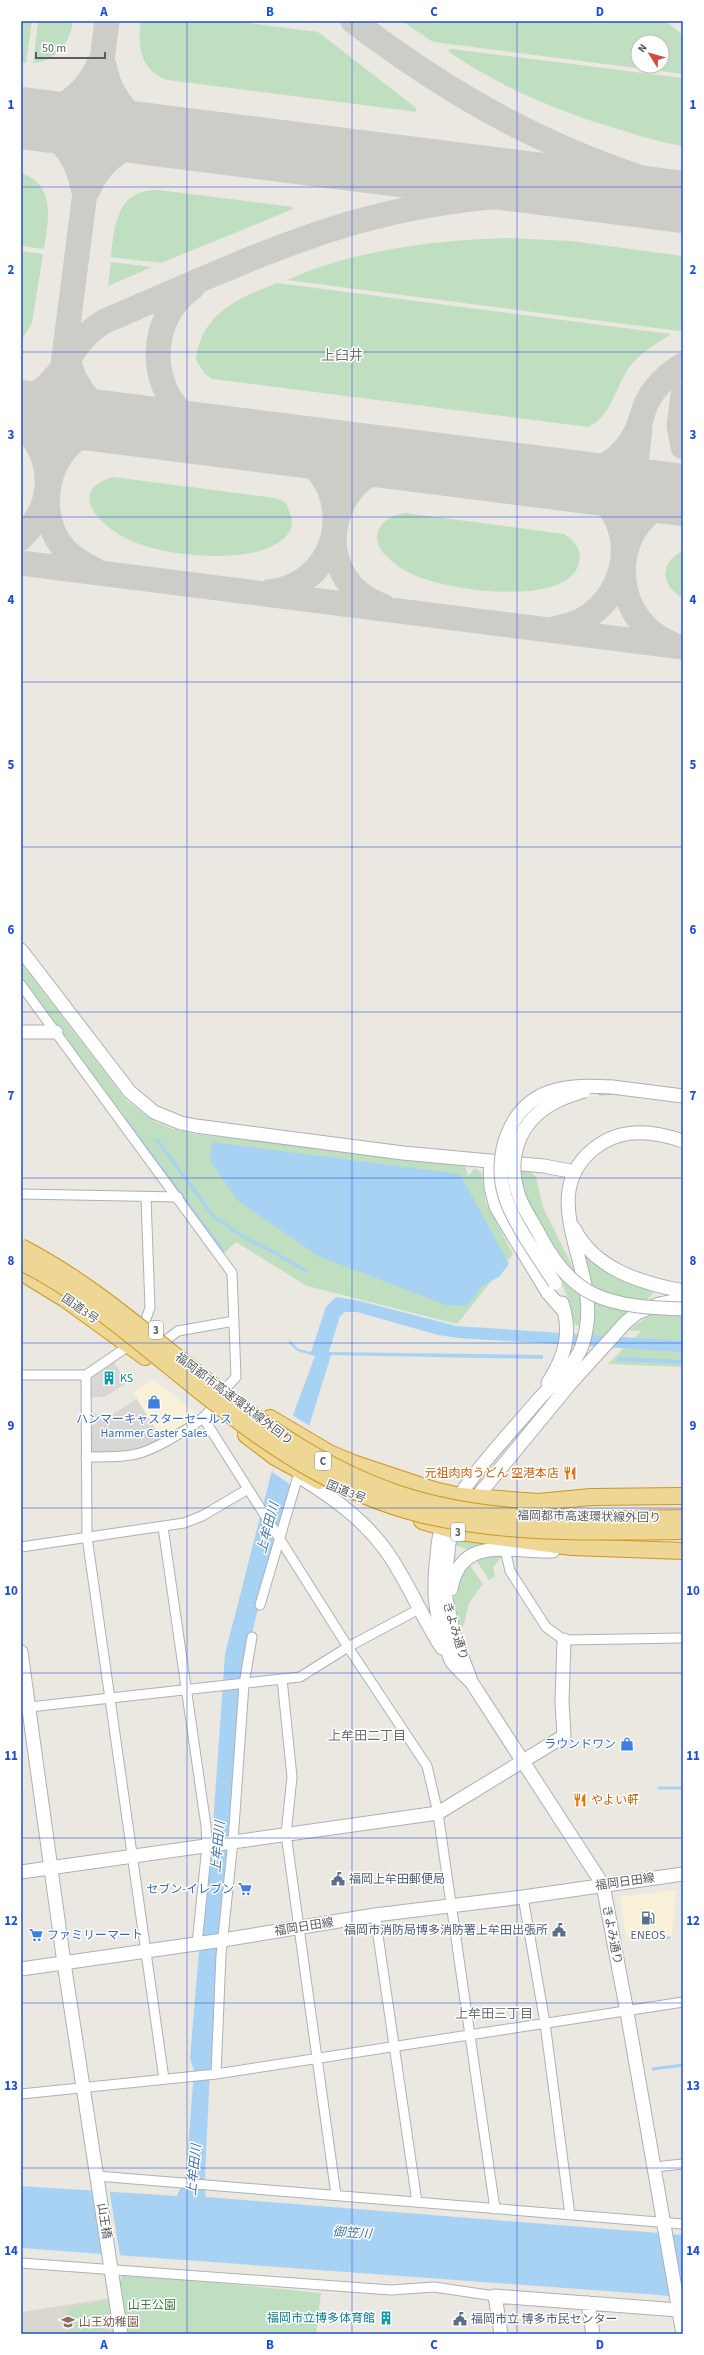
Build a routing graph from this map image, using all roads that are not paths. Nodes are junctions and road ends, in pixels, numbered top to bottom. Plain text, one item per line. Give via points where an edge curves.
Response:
1 (21, 950) edge
2 (21, 985) edge
3 (21, 1032) edge
4 (56, 1032) junction
5 (612, 1087) junction
6 (683, 1096) edge
7 (683, 1141) edge
8 (490, 1162) junction
9 (575, 1172) junction
10 (21, 1194) edge
11 (146, 1197) junction
12 (178, 1197) junction
13 (569, 1215) junction
14 (21, 1241) edge
15 (21, 1247) edge
16 (21, 1262) edge
17 (21, 1272) edge
18 (683, 1291) edge
19 (683, 1298) edge
20 (683, 1309) edge
21 (564, 1311) junction
22 (145, 1321) junction
23 (234, 1321) junction
24 (166, 1340) junction
25 (130, 1345) junction
26 (21, 1375) edge
27 (86, 1375) junction
28 (228, 1387) junction
29 (542, 1395) junction
30 (207, 1414) junction
31 (86, 1457) junction
32 (297, 1474) junction
33 (248, 1489) junction
34 (460, 1496) junction
35 (476, 1496) junction
36 (683, 1496) edge
37 (538, 1502) junction
38 (683, 1507) edge
39 (683, 1518) edge
40 (588, 1525) junction
41 (664, 1525) junction
42 (163, 1527) junction
43 (447, 1529) junction
44 (683, 1531) edge
45 (87, 1536) junction
46 (280, 1539) junction
47 (683, 1541) edge
48 (572, 1546) junction
49 (21, 1547) edge
50 (630, 1548) junction
51 (505, 1549) junction
52 (683, 1552) edge
53 (444, 1590) junction
54 (260, 1605) dead end
55 (419, 1609) junction
56 (252, 1637) dead end
57 (683, 1638) edge
58 (564, 1640) junction
59 (348, 1647) junction
60 (21, 1652) edge
61 (451, 1661) junction
62 (282, 1679) junction
63 (472, 1682) junction
64 (242, 1684) junction
65 (186, 1690) junction
66 (109, 1699) junction
67 (25, 1707) edge
68 (522, 1761) junction
69 (438, 1813) junction
70 (286, 1834) junction
71 (232, 1842) junction
72 (211, 1845) junction
73 (131, 1857) junction
74 (52, 1868) junction
75 (21, 1872) edge
76 (683, 1874) edge
77 (603, 1885) junction
78 (523, 1897) junction
79 (450, 1906) junction
80 (374, 1915) junction
81 (298, 1929) junction
82 (222, 1940) junction
83 (200, 1944) junction
84 (145, 1951) junction
85 (64, 1963) junction
86 (21, 1969) edge
87 (683, 2002) edge
88 (627, 2012) junction
89 (545, 2023) junction
90 (468, 2035) junction
91 (393, 2046) junction
92 (317, 2059) junction
93 (215, 2074) junction
94 (164, 2079) junction
95 (84, 2089) junction
96 (21, 2094) edge
97 (683, 2164) edge
98 (654, 2167) junction
99 (97, 2178) junction
100 (336, 2195) junction
101 (417, 2202) junction
102 (495, 2209) junction
103 (570, 2215) junction
104 (664, 2223) junction
105 (683, 2224) edge
106 (21, 2263) edge
107 (112, 2266) junction
108 (495, 2296) junction
109 (588, 2303) junction
110 (681, 2310) edge
111 (121, 2334) edge
112 (501, 2334) edge
113 (593, 2334) edge
114 (683, 2334) edge

1 - 8 street via 130,1092 154,1112 167,1118 196,1126
2 - 4 street
3 - 4 street
4 - 12 street
5 - 6 street
5 - 20 street, bridge via 584,1091 558,1100 540,1112 524,1131 514,1150 513,1169 521,1200 555,1261 578,1285 607,1300 650,1308
5 - 21 street, bridge via 569,1087 548,1092 521,1112 510,1125 506,1137 500,1168 505,1197 510,1210 554,1283
7 - 9 street via 648,1132 616,1136 597,1146
8 - 9 street via 544,1166
8 - 21 street via 496,1206 548,1293
9 - 13 street via 569,1192
10 - 11 street
11 - 12 street
11 - 22 street via 150,1308
12 - 23 street via 232,1273
13 - 18 street via 580,1240 601,1260 642,1281
13 - 29 street via 572,1242 587,1297 587,1326 578,1354 564,1374
14 - 22 highway, 3 via 82,1276
15 - 40 highway, 福岡都市高速環状線外回り / C, bridge via 102,1297 223,1394 284,1438 354,1476 411,1498 471,1511
16 - 40 highway, C, bridge via 95,1308 215,1404 280,1450 349,1488 421,1514 470,1523 537,1531
17 - 25 highway, 国道3号 / 3 via 65,1299
19 - 35 street via 637,1313 626,1322 569,1385
21 - 29 street via 568,1335 564,1355
22 - 24 highway, 3
23 - 24 street via 178,1331
23 - 28 street via 236,1377
24 - 28 highway, 3
25 - 27 street
25 - 30 highway, 国道3号 / 3
26 - 27 street
27 - 31 street
28 - 34 highway, 3 via 248,1404 307,1441 373,1472
29 - 34 street
30 - 31 street via 156,1449 125,1457
30 - 32 highway, 国道3号 / 3
30 - 33 street
31 - 45 street
32 - 43 highway, 国道3号 / 3
32 - 46 street
32 - 55 street via 335,1499 370,1531 391,1557
33 - 42 street via 202,1516
33 - 46 street
34 - 35 highway, 3
34 - 43 street
35 - 37 highway, 3
35 - 43 street
36 - 37 highway, 3 via 591,1497
37 - 38 highway via 550,1507
39 - 41 highway, 福岡都市高速環状線外回り / C, bridge
40 - 41 highway, 福岡都市高速環状線外回り / C, bridge
41 - 44 highway, C, bridge
42 - 45 street
42 - 65 street
43 - 48 highway, 国道3号 / 3
43 - 53 street, きよみ通り via 449,1542
43 - 61 street, きよみ通り via 433,1588 435,1611
45 - 49 street
45 - 66 street
46 - 54 street
46 - 59 street
47 - 50 highway
48 - 50 highway, 国道3号 / 3
48 - 51 street via 552,1551
50 - 52 highway, 国道3号 / 3
51 - 53 street via 481,1550 469,1556 457,1570 451,1589
51 - 58 street via 510,1571 546,1627
53 - 63 street, きよみ通り via 455,1639
55 - 59 street
55 - 61 street
56 - 64 street
57 - 58 street
58 - 68 street via 564,1736
59 - 62 street via 300,1677
59 - 69 street via 428,1766
60 - 67 street, 山王橋
61 - 63 street, きよみ通り
62 - 64 street
62 - 70 street via 292,1777
63 - 68 street, きよみ通り
64 - 65 street
64 - 71 street
65 - 66 street
65 - 72 street
66 - 67 street
66 - 73 street
67 - 74 street, 山王橋
68 - 69 street
68 - 77 street, きよみ通り
69 - 70 street
69 - 79 street
70 - 71 street
70 - 81 street
71 - 72 street
71 - 82 street
72 - 73 street
72 - 83 street
73 - 74 street
73 - 84 street
74 - 75 street
74 - 85 street, 山王橋
76 - 77 street, 福岡日田線
77 - 78 street, 福岡日田線
77 - 88 street, きよみ通り
78 - 79 street, 福岡日田線
78 - 89 street
79 - 80 street, 福岡日田線
79 - 90 street
80 - 81 street, 福岡日田線
80 - 91 street
81 - 82 street, 福岡日田線
81 - 92 street
82 - 83 street, 福岡日田線
82 - 93 street
83 - 84 street, 福岡日田線
84 - 85 street, 福岡日田線
84 - 94 street
85 - 86 street, 福岡日田線
85 - 95 street, 山王橋
87 - 88 street
88 - 89 street
88 - 98 street, きよみ通り
89 - 90 street
89 - 103 street
90 - 91 street
90 - 102 street
91 - 92 street
91 - 101 street
92 - 93 street
92 - 100 street
93 - 94 street
94 - 95 street
95 - 96 street
95 - 99 street, 山王橋
97 - 98 street
98 - 104 street, きよみ通り
99 - 100 street via 173,2181
99 - 107 street, 山王橋
100 - 101 street
101 - 102 street
102 - 103 street
103 - 104 street
104 - 105 street
104 - 110 street, きよみ通り
106 - 107 street
107 - 108 street via 391,2290 434,2287
107 - 111 street, 山王橋
108 - 109 street
108 - 112 street
109 - 110 street
109 - 113 street
110 - 114 street

